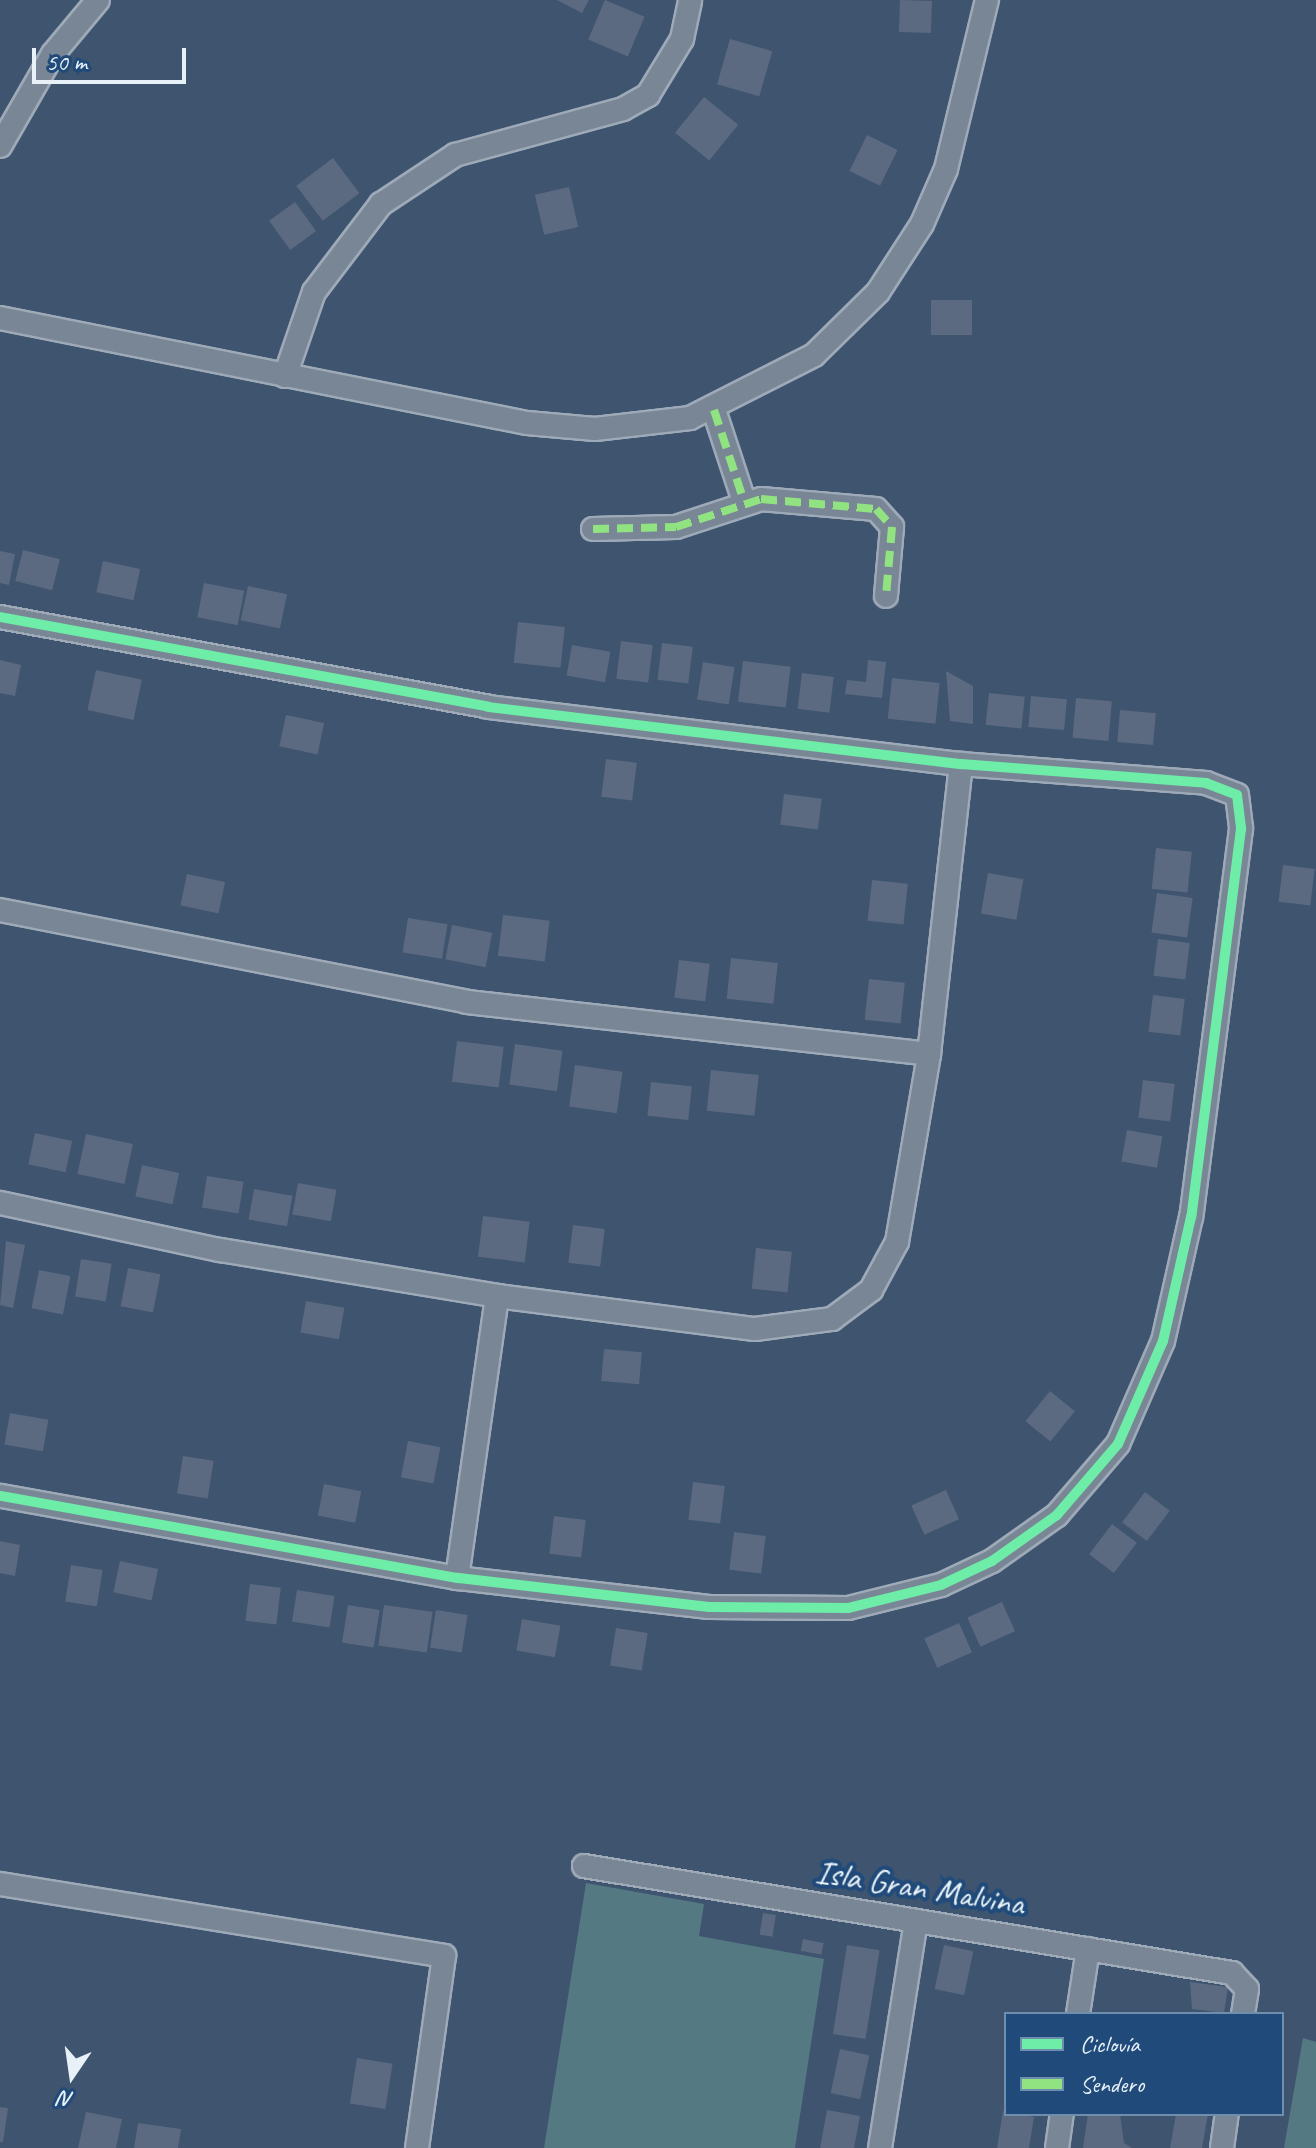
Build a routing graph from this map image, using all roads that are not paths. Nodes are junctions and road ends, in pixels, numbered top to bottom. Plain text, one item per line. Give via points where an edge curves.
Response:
1 (98, 0) edge
2 (690, 0) edge
3 (987, 0) edge
4 (0, 146) edge
5 (0, 318) edge
6 (285, 376) junction
7 (714, 410) junction
8 (744, 501) junction
9 (593, 529) dead end
10 (886, 596) dead end
11 (0, 617) edge
12 (961, 764) junction
13 (0, 910) edge
14 (929, 1054) junction
15 (0, 1203) edge
16 (497, 1296) junction
17 (0, 1496) edge
18 (457, 1578) junction
19 (584, 1866) dead end
20 (0, 1884) edge
21 (916, 1921) junction
22 (1088, 1949) junction
23 (1078, 2012) edge
24 (1243, 2012) edge
25 (1062, 2116) edge
26 (1227, 2116) edge
27 (417, 2148) edge
28 (880, 2148) edge
29 (1057, 2148) edge
30 (1222, 2148) edge

1 - 4 street via 53,54
2 - 6 street via 682,39 648,95 623,109 455,155 381,204 314,292
3 - 7 street via 946,169 899,263 814,355
5 - 6 street
6 - 7 street via 468,414 595,429
7 - 8 street
8 - 9 street via 676,527
8 - 10 street via 876,509 887,516 893,537
11 - 12 street via 488,707
12 - 14 street
12 - 18 street via 1206,783 1237,795 1241,811 1210,1089 1177,1293 1142,1399 1118,1444 1028,1538 941,1585 885,1600 786,1611
13 - 14 street via 467,1002
14 - 16 street via 897,1242 871,1290 832,1319 755,1329
15 - 16 street via 220,1250
16 - 18 street
17 - 18 street
19 - 21 street, Isla Gran Malvina
20 - 27 street via 444,1956
21 - 22 street, Isla Gran Malvina
21 - 28 street
22 - 23 street
22 - 24 street, Isla Gran Malvina via 1244,1979
25 - 29 street
26 - 30 street

